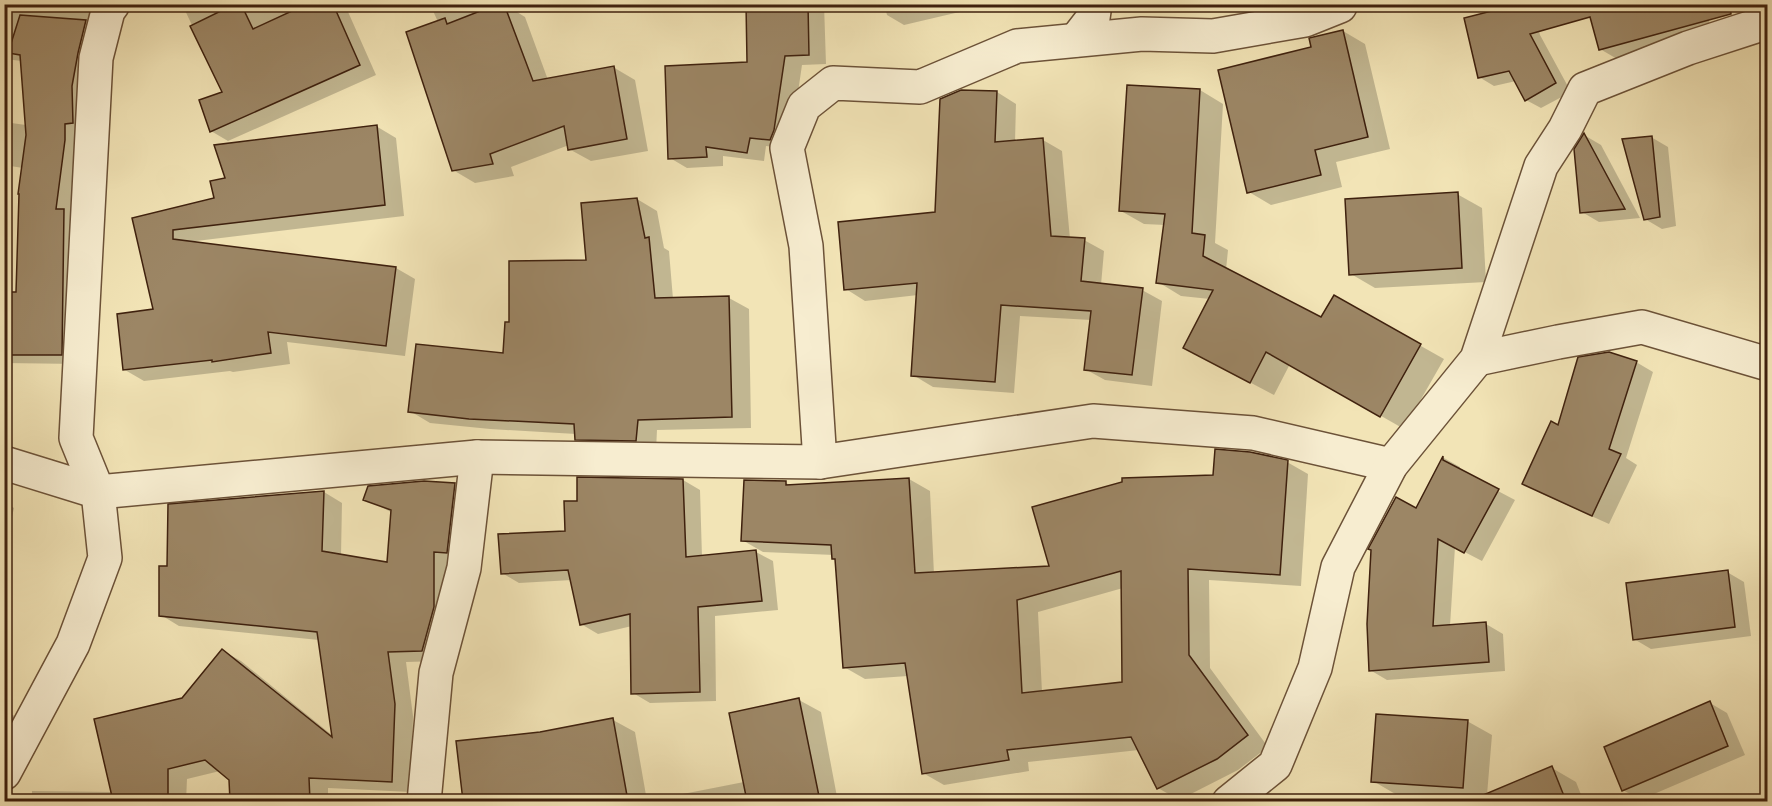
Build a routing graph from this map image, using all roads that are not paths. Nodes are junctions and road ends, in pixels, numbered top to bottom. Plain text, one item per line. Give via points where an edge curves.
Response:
1 (112, 4) edge
2 (1095, 4) edge
3 (1340, 6) dead end
4 (1767, 22) edge
5 (1076, 40) junction
6 (1477, 359) junction
7 (1767, 364) edge
8 (477, 457) junction
9 (820, 462) junction
10 (4, 463) edge
11 (1391, 465) junction
12 (98, 492) junction
13 (4, 773) edge
14 (424, 801) edge
15 (1229, 801) edge

1 - 12 street via 96,58 76,438
2 - 5 street via 1093,18
3 - 5 street via 1305,20 1214,36 1142,34
4 - 6 street via 1585,89 1541,166
5 - 9 street via 1017,46 920,87 833,83 804,106 787,148 806,246
6 - 7 street via 1642,327
6 - 11 street
8 - 9 street
8 - 12 street
8 - 14 street via 464,568 436,673
9 - 11 street via 1093,421 1253,433
10 - 12 street
11 - 15 street via 1338,567 1316,668 1275,765
12 - 13 street via 105,558 74,644

